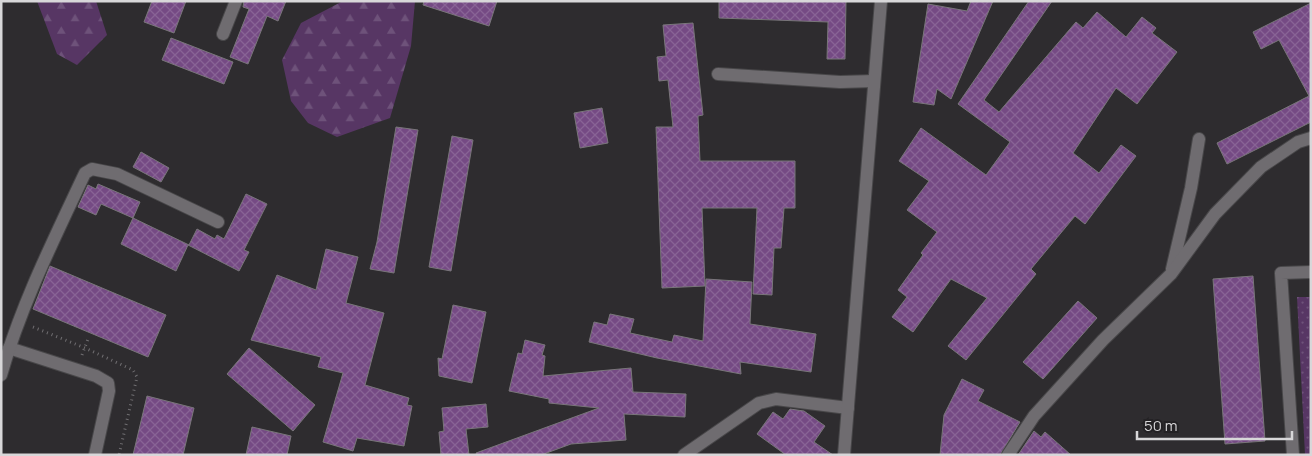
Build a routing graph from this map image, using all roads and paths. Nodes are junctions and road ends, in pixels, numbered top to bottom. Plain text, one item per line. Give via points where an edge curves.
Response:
1 (236, 1) edge
2 (881, 1) edge
3 (223, 34) dead end
4 (718, 74) dead end
5 (874, 81) junction
6 (1311, 138) edge
7 (1199, 139) dead end
8 (218, 222) dead end
9 (1311, 272) edge
10 (1171, 274) junction
11 (9, 348) junction
12 (1, 375) edge
13 (848, 408) junction
14 (95, 455) edge
15 (684, 455) edge
16 (844, 455) edge
17 (1008, 455) edge
18 (1293, 455) edge

1 - 3 street
2 - 5 street
4 - 5 street via 840,82
5 - 13 street
6 - 10 street via 1298,142 1261,167 1215,214
7 - 10 street
8 - 11 street via 117,174 92,169 85,173 43,263
9 - 18 street via 1281,272
10 - 17 street via 1103,340 1034,416
11 - 12 street
11 - 14 street via 96,376 108,383
13 - 15 street via 776,399 759,402
13 - 16 street

